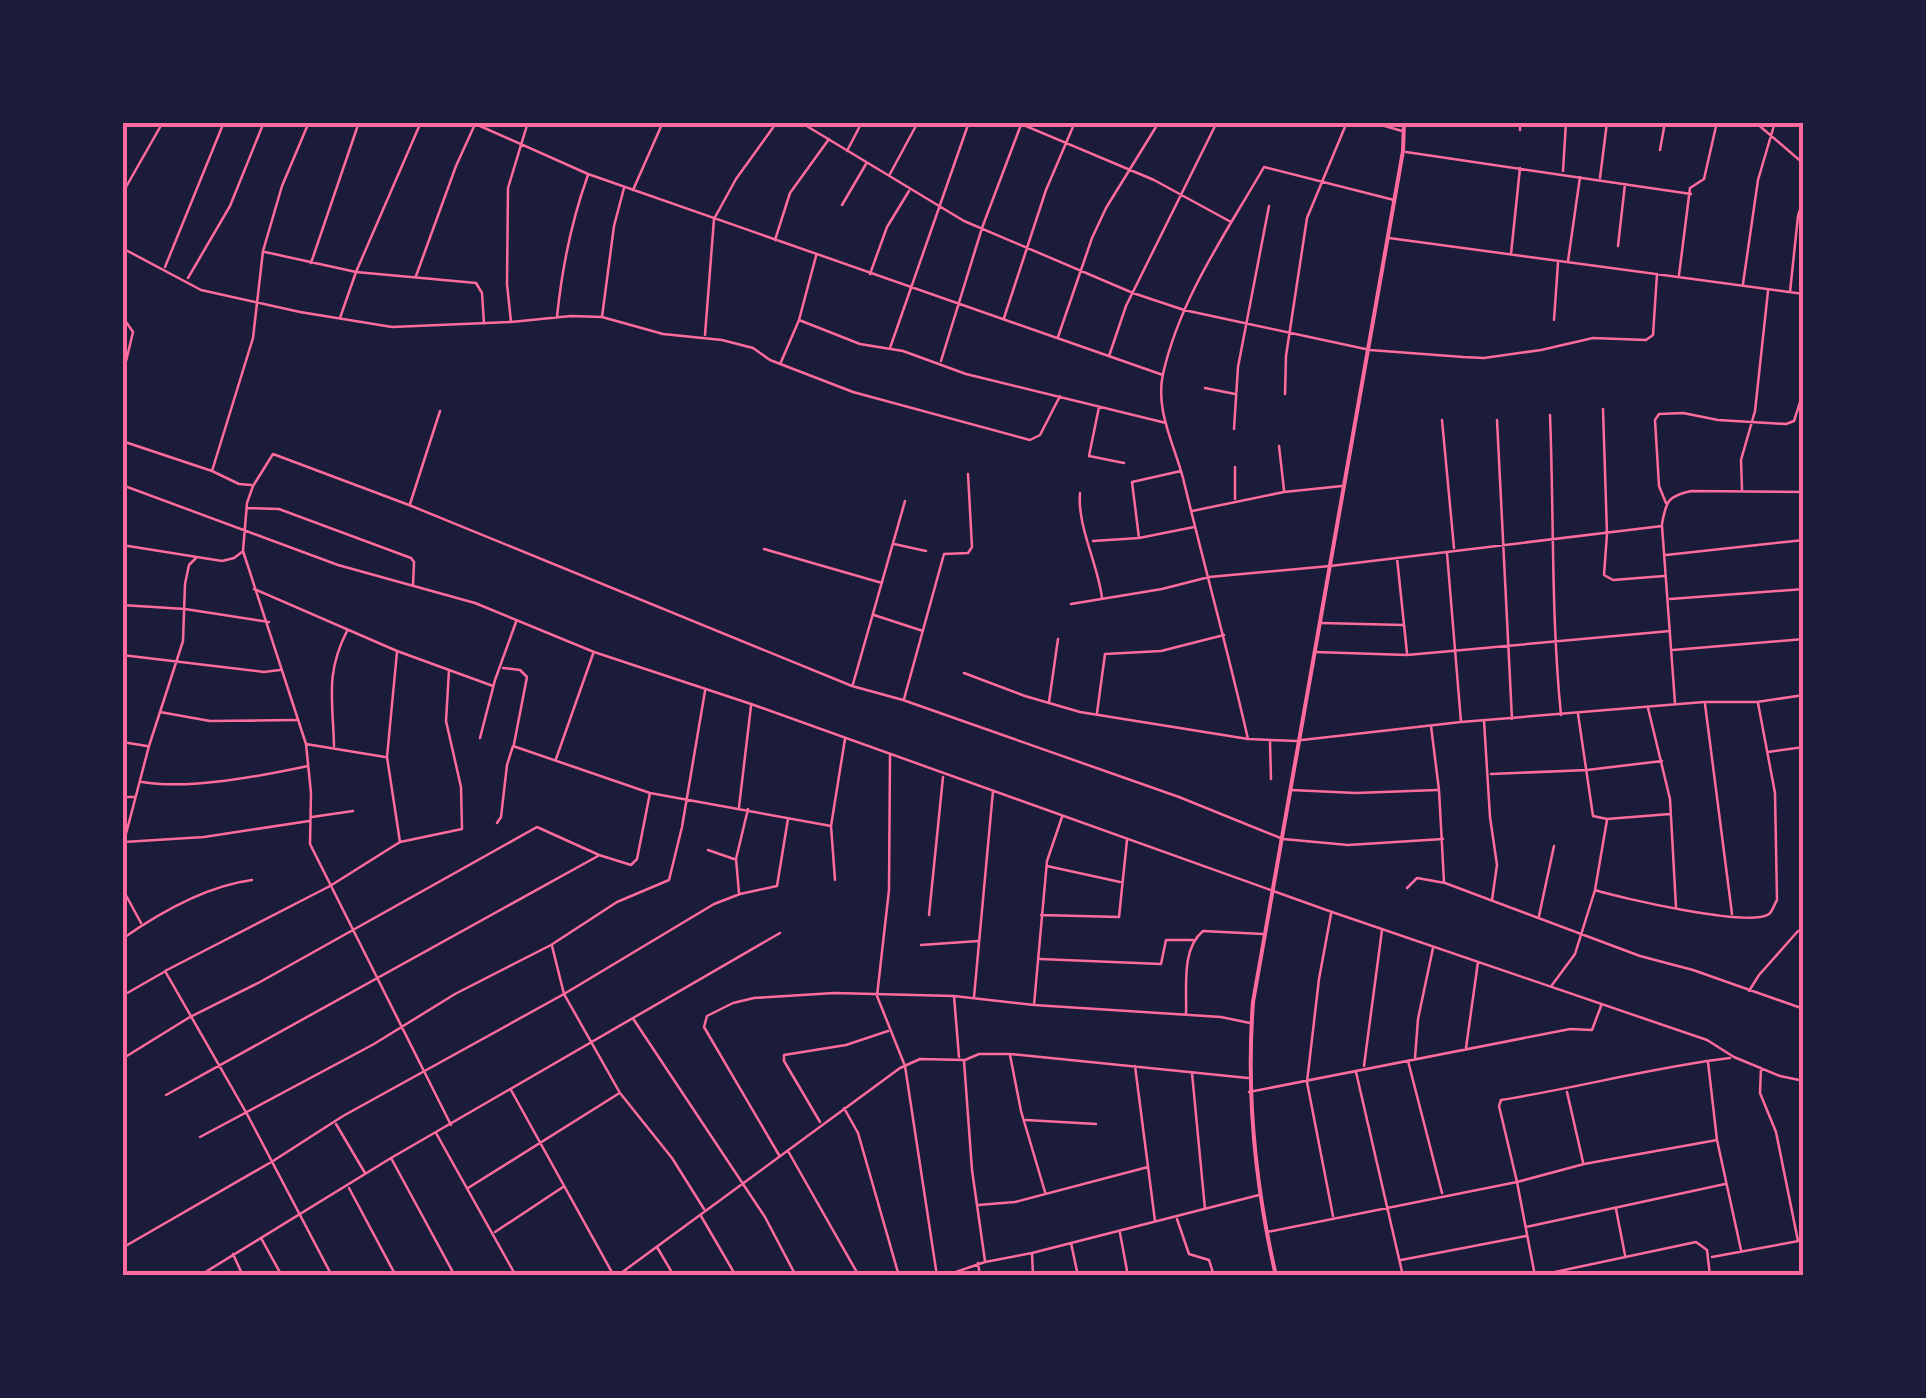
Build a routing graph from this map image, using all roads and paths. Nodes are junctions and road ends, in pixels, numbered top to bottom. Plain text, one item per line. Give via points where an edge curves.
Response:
1 (163, 122) edge
2 (224, 122) edge
3 (264, 122) edge
4 (309, 122) edge
5 (359, 122) edge
6 (421, 122) edge
7 (528, 122) edge
8 (663, 122) edge
9 (776, 122) edge
10 (800, 122) edge
11 (862, 122) edge
12 (918, 122) edge
13 (969, 122) edge
14 (1016, 122) edge
15 (1074, 122) edge
16 (1160, 122) edge
17 (1217, 122) edge
18 (1347, 122) edge
19 (1371, 122) edge
20 (1404, 122) edge
21 (1520, 122) edge
22 (1566, 122) edge
23 (1607, 122) edge
24 (1666, 122) edge
25 (1718, 122) edge
26 (1755, 122) edge
27 (1775, 122) edge
28 (474, 123) edge
29 (807, 124) edge
30 (1022, 124) edge
31 (1520, 130) dead end
32 (1403, 131) junction
33 (1770, 134) junction
34 (829, 139) junction
35 (1067, 142) junction
36 (520, 144) junction
37 (1660, 150) dead end
38 (847, 151) junction
39 (1403, 151) junction
40 (867, 163) junction
41 (1804, 164) edge
42 (1520, 168) junction
43 (1130, 170) junction
44 (588, 174) junction
45 (1562, 174) junction
46 (889, 176) junction
47 (1580, 177) junction
48 (1600, 180) junction
49 (1320, 184) junction
50 (1625, 184) junction
51 (625, 187) junction
52 (633, 190) junction
53 (910, 190) junction
54 (122, 194) edge
55 (1182, 194) junction
56 (1691, 194) junction
57 (1804, 196) edge
58 (1394, 200) junction
59 (842, 205) dead end
60 (1269, 206) dead end
61 (940, 208) junction
62 (714, 218) junction
63 (1232, 222) junction
64 (982, 228) junction
65 (1388, 238) junction
66 (775, 242) junction
67 (1618, 246) dead end
68 (122, 248) edge
69 (1026, 249) junction
70 (263, 251) junction
71 (816, 255) junction
72 (1511, 255) junction
73 (1558, 262) junction
74 (1568, 263) junction
75 (310, 264) junction
76 (165, 268) junction
77 (1081, 270) junction
78 (356, 272) junction
79 (870, 274) junction
80 (1657, 274) junction
81 (1678, 277) junction
82 (416, 278) junction
83 (187, 280) junction
84 (1742, 286) junction
85 (912, 287) junction
86 (1768, 289) junction
87 (1790, 292) junction
88 (1133, 293) junction
89 (1804, 294) edge
90 (256, 302) junction
91 (959, 302) junction
92 (1184, 310) junction
93 (122, 316) edge
94 (557, 317) junction
95 (340, 318) junction
96 (602, 318) junction
97 (1004, 318) junction
98 (798, 320) junction
99 (1554, 320) dead end
100 (512, 322) junction
101 (484, 324) junction
102 (1246, 325) junction
103 (1291, 331) junction
104 (705, 337) junction
105 (1058, 338) junction
106 (890, 349) junction
107 (1370, 350) junction
108 (1109, 356) junction
109 (940, 362) junction
110 (781, 364) junction
111 (1163, 375) junction
112 (122, 378) edge
113 (1205, 388) dead end
114 (1804, 390) edge
115 (1285, 394) dead end
116 (1237, 395) junction
117 (1060, 396) junction
118 (1099, 406) junction
119 (1603, 409) dead end
120 (440, 411) dead end
121 (1550, 415) dead end
122 (1442, 420) dead end
123 (1497, 420) dead end
124 (1751, 422) junction
125 (1166, 423) junction
126 (1234, 428) dead end
127 (122, 441) edge
128 (1279, 446) dead end
129 (1124, 463) dead end
130 (1235, 468) dead end
131 (212, 471) junction
132 (1181, 472) junction
133 (968, 474) dead end
134 (122, 485) edge
135 (1344, 485) junction
136 (252, 486) junction
137 (1742, 490) junction
138 (1284, 492) junction
139 (1804, 492) edge
140 (1080, 493) dead end
141 (1235, 501) junction
142 (905, 502) dead end
143 (1666, 503) junction
144 (409, 505) junction
145 (246, 508) junction
146 (1190, 511) junction
147 (1662, 526) junction
148 (1195, 527) junction
149 (245, 530) junction
150 (1607, 534) junction
151 (1139, 538) junction
152 (1555, 539) junction
153 (1804, 540) edge
154 (1090, 542) junction
155 (892, 544) junction
156 (1505, 544) junction
157 (122, 545) edge
158 (764, 549) dead end
159 (1454, 550) junction
160 (243, 551) junction
161 (926, 551) dead end
162 (1448, 551) junction
163 (1666, 555) junction
164 (196, 556) junction
165 (234, 558) junction
166 (1397, 558) junction
167 (245, 561) junction
168 (1330, 566) junction
169 (1209, 576) junction
170 (1666, 576) junction
171 (884, 584) junction
172 (413, 586) junction
173 (254, 589) junction
174 (1804, 589) edge
175 (267, 593) junction
176 (1669, 599) junction
177 (1102, 600) junction
178 (261, 603) junction
179 (1070, 604) dead end
180 (122, 605) edge
181 (184, 609) junction
182 (874, 616) junction
183 (517, 621) junction
184 (268, 622) junction
185 (1321, 623) junction
186 (1404, 625) junction
187 (348, 630) junction
188 (1672, 631) junction
189 (924, 632) junction
190 (1224, 635) junction
191 (1058, 639) dead end
192 (1804, 639) edge
193 (1553, 642) junction
194 (1507, 645) junction
195 (1672, 650) junction
196 (397, 651) junction
197 (1454, 651) junction
198 (594, 652) junction
199 (1315, 652) junction
200 (1408, 654) junction
201 (122, 655) edge
202 (177, 662) junction
203 (500, 668) junction
204 (282, 670) junction
205 (449, 670) junction
206 (456, 673) junction
207 (964, 673) dead end
208 (450, 678) junction
209 (494, 686) junction
210 (852, 686) junction
211 (705, 690) junction
212 (1804, 695) edge
213 (903, 700) junction
214 (1704, 702) junction
215 (1758, 702) junction
216 (751, 704) junction
217 (1049, 704) junction
218 (1675, 704) junction
219 (1648, 707) junction
220 (160, 712) junction
221 (1578, 714) junction
222 (1097, 715) junction
223 (1560, 715) junction
224 (1512, 719) junction
225 (297, 720) junction
226 (1484, 721) junction
227 (1461, 722) junction
228 (1431, 726) junction
229 (480, 738) dead end
230 (845, 738) junction
231 (1248, 739) junction
232 (1270, 740) junction
233 (1298, 740) junction
234 (122, 742) edge
235 (306, 744) junction
236 (149, 746) junction
237 (334, 746) junction
238 (513, 746) junction
239 (1804, 747) edge
240 (1766, 752) junction
241 (890, 754) junction
242 (387, 757) junction
243 (555, 761) junction
244 (1662, 762) junction
245 (309, 766) junction
246 (1587, 770) junction
247 (1490, 774) junction
248 (943, 775) junction
249 (1271, 779) dead end
250 (140, 782) junction
251 (993, 790) junction
252 (1290, 790) junction
253 (1439, 790) junction
254 (650, 793) junction
255 (122, 797) edge
256 (136, 797) junction
257 (686, 802) junction
258 (740, 807) junction
259 (748, 809) junction
260 (352, 811) dead end
261 (1672, 814) junction
262 (1063, 816) junction
263 (310, 819) junction
264 (788, 819) junction
265 (1607, 819) junction
266 (497, 823) dead end
267 (831, 826) junction
268 (1127, 838) junction
269 (1283, 839) junction
270 (1442, 839) junction
271 (123, 842) edge
272 (400, 842) junction
273 (1554, 846) dead end
274 (122, 850) edge
275 (708, 850) dead end
276 (599, 855) junction
277 (736, 859) junction
278 (1047, 866) junction
279 (252, 880) dead end
280 (836, 880) dead end
281 (1122, 882) junction
282 (1445, 883) junction
283 (330, 886) junction
284 (122, 888) edge
285 (1407, 888) dead end
286 (1271, 889) junction
287 (1595, 890) junction
288 (740, 894) junction
289 (1492, 902) junction
290 (1676, 909) junction
291 (1332, 912) junction
292 (929, 915) dead end
293 (1041, 915) junction
294 (1732, 916) junction
295 (1538, 917) junction
296 (141, 924) junction
297 (1382, 929) junction
298 (354, 930) junction
299 (1804, 931) edge
300 (1580, 932) junction
301 (780, 933) dead end
302 (1262, 934) junction
303 (122, 939) edge
304 (1193, 940) junction
305 (979, 942) junction
306 (922, 944) dead end
307 (551, 945) junction
308 (1433, 946) junction
309 (1038, 959) junction
310 (1478, 961) junction
311 (165, 971) junction
312 (376, 979) junction
313 (1551, 986) junction
314 (1749, 992) junction
315 (564, 994) junction
316 (122, 996) edge
317 (877, 996) junction
318 (954, 996) junction
319 (974, 998) junction
320 (1034, 1005) junction
321 (1601, 1005) junction
322 (1803, 1008) edge
323 (1186, 1014) junction
324 (190, 1018) junction
325 (633, 1018) junction
326 (1251, 1023) junction
327 (402, 1027) junction
328 (888, 1031) junction
329 (591, 1042) junction
330 (1466, 1050) junction
331 (1010, 1054) junction
332 (1734, 1058) junction
333 (122, 1059) edge
334 (962, 1059) junction
335 (1415, 1060) junction
336 (1708, 1060) junction
337 (1408, 1061) junction
338 (217, 1064) junction
339 (1135, 1064) junction
340 (904, 1066) junction
341 (1761, 1068) junction
342 (1364, 1069) junction
343 (424, 1071) junction
344 (1356, 1071) junction
345 (1192, 1072) junction
346 (1249, 1078) junction
347 (1804, 1081) edge
348 (1307, 1082) junction
349 (510, 1089) junction
350 (1566, 1090) junction
351 (1249, 1092) junction
352 (620, 1093) junction
353 (166, 1095) dead end
354 (843, 1107) junction
355 (247, 1114) junction
356 (1024, 1120) junction
357 (1032, 1120) junction
358 (334, 1122) junction
359 (821, 1123) junction
360 (1096, 1124) dead end
361 (451, 1125) junction
362 (1027, 1127) junction
363 (436, 1132) junction
364 (200, 1137) dead end
365 (1717, 1140) junction
366 (541, 1144) junction
367 (787, 1150) junction
368 (780, 1155) junction
369 (391, 1158) junction
370 (273, 1162) junction
371 (1584, 1164) junction
372 (1148, 1167) junction
373 (366, 1174) junction
374 (1516, 1182) junction
375 (742, 1183) junction
376 (1725, 1184) junction
377 (348, 1186) junction
378 (564, 1186) junction
379 (468, 1188) junction
380 (1045, 1194) junction
381 (1260, 1195) junction
382 (1442, 1195) junction
383 (976, 1205) junction
384 (1387, 1207) junction
385 (1205, 1208) junction
386 (1616, 1208) junction
387 (703, 1213) junction
388 (299, 1214) junction
389 (1176, 1217) junction
390 (1333, 1218) junction
391 (1156, 1222) junction
392 (1526, 1227) junction
393 (1120, 1230) junction
394 (494, 1232) junction
395 (1266, 1232) junction
396 (1527, 1236) junction
397 (261, 1238) junction
398 (1801, 1240) edge
399 (1071, 1242) junction
400 (657, 1246) junction
401 (122, 1248) edge
402 (1741, 1250) junction
403 (1032, 1253) junction
404 (233, 1254) junction
405 (1626, 1257) junction
406 (1709, 1258) junction
407 (1400, 1261) junction
408 (985, 1262) junction
409 (978, 1264) junction
410 (945, 1275) edge
411 (199, 1276) edge
412 (243, 1276) edge
413 (282, 1276) edge
414 (332, 1276) edge
415 (396, 1276) edge
416 (455, 1276) edge
417 (516, 1276) edge
418 (616, 1276) edge
419 (674, 1276) edge
420 (736, 1276) edge
421 (796, 1276) edge
422 (860, 1276) edge
423 (898, 1276) edge
424 (938, 1276) edge
425 (980, 1276) edge
426 (1033, 1276) edge
427 (1078, 1276) edge
428 (1128, 1276) edge
429 (1214, 1276) edge
430 (1276, 1276) edge
431 (1404, 1276) edge
432 (1536, 1276) edge
433 (1710, 1276) edge

1 - 54 street
2 - 76 street
3 - 83 street via 230,206
4 - 70 street
5 - 75 street
6 - 78 street
7 - 36 street
8 - 52 street
9 - 62 street
10 - 29 street
11 - 38 street
12 - 46 street
13 - 61 street
14 - 30 street
15 - 35 street
16 - 43 street
17 - 55 street
18 - 49 street
19 - 32 street
20 - 32 main road
21 - 31 street
22 - 45 street
23 - 48 street
24 - 37 street
25 - 56 street via 1704,180
26 - 33 street
27 - 33 street
28 - 36 street
28 - 82 street
29 - 34 street
30 - 35 street
30 - 64 street
32 - 39 main road
33 - 41 street
33 - 84 street
34 - 38 street
34 - 66 street via 790,193
35 - 43 street
35 - 69 street
36 - 44 street
36 - 100 street via 508,188
38 - 40 street
39 - 42 street
39 - 58 main road
40 - 46 street
40 - 59 street
42 - 45 street
42 - 72 street
43 - 55 street
43 - 77 street
44 - 51 street
44 - 94 street via 573,215
45 - 47 street
46 - 53 street
47 - 48 street
47 - 74 street
48 - 50 street
49 - 58 street
49 - 63 street via 1264,167
49 - 103 street via 1307,218
50 - 56 street
50 - 67 street
51 - 52 street
51 - 96 street
52 - 62 street
53 - 61 street
53 - 79 street
55 - 63 street
55 - 88 street
56 - 81 street
57 - 87 street
58 - 65 main road
60 - 102 street
61 - 64 street
61 - 85 street
62 - 66 street
62 - 104 street
63 - 92 street
64 - 69 street
64 - 91 street
65 - 72 street
65 - 107 main road
66 - 71 street
68 - 76 street
69 - 77 street
69 - 97 street
70 - 75 street
70 - 90 street
71 - 79 street
71 - 98 street
72 - 73 street
73 - 74 street
73 - 99 street
74 - 80 street
75 - 78 street
76 - 83 street
77 - 88 street
77 - 105 street
78 - 82 street
78 - 95 street
79 - 85 street
80 - 81 street
80 - 107 street via 1653,335 1646,340 1593,338 1484,358
81 - 84 street
82 - 101 street via 476,283
83 - 90 street
84 - 86 street
85 - 91 street
85 - 106 street
86 - 87 street
86 - 124 street
87 - 89 street
88 - 92 street
88 - 108 street
90 - 95 street
90 - 131 street via 252,338
91 - 97 street
91 - 109 street
92 - 102 street
92 - 111 street
93 - 112 street via 134,332
94 - 96 street
94 - 100 street
95 - 101 street via 392,327
96 - 104 street
97 - 105 street
98 - 106 street
98 - 110 street
100 - 101 street
102 - 103 street
102 - 116 street
103 - 107 street
103 - 115 street
104 - 110 street via 752,348
105 - 108 street
106 - 109 street
107 - 135 main road
108 - 111 street
109 - 117 street
110 - 117 street via 853,392 1030,440 1040,436
111 - 125 street
113 - 116 street
114 - 124 street via 1793,423
116 - 126 street
117 - 118 street
118 - 125 street
118 - 129 street via 1088,456
119 - 150 street
120 - 144 street
121 - 152 street
122 - 159 street
123 - 156 street
124 - 137 street
124 - 143 street via 1656,416 1659,486
125 - 132 street
127 - 131 street
128 - 138 street
130 - 141 street
131 - 136 street
132 - 146 street
132 - 151 street via 1132,482
133 - 189 street via 972,548 944,554
134 - 149 street
135 - 138 street
135 - 168 main road
136 - 144 street via 269,457 278,454
136 - 145 street
137 - 139 street
137 - 143 street via 1691,491
138 - 141 street
140 - 154 street
141 - 146 street
142 - 155 street
143 - 147 street
144 - 210 street
145 - 149 street
145 - 172 street via 280,508 411,558
146 - 148 street
147 - 150 street
147 - 163 street
148 - 151 street
148 - 169 street
149 - 160 street
149 - 172 street
150 - 152 street
150 - 170 street via 1608,579
151 - 154 street
152 - 156 street
152 - 193 street
153 - 163 street
154 - 177 street
155 - 161 street
155 - 171 street
156 - 159 street
156 - 194 street
157 - 164 street
158 - 171 street
159 - 162 street
160 - 165 street
160 - 167 street
162 - 166 street
162 - 197 street
163 - 170 street
164 - 165 street
164 - 181 street
165 - 167 street
166 - 168 street
166 - 186 street
167 - 173 street
168 - 169 street
168 - 185 main road
169 - 177 street
169 - 190 street
170 - 176 street
171 - 182 street
172 - 183 street
173 - 175 street
173 - 178 street
174 - 176 street
175 - 178 street
175 - 187 street
176 - 188 street
177 - 179 street
178 - 184 street
180 - 181 street
181 - 184 street
181 - 202 street
182 - 189 street
182 - 210 street
183 - 198 street
183 - 203 street
184 - 204 street
185 - 186 street
185 - 199 main road
186 - 200 street
187 - 196 street
187 - 237 street via 330,680
188 - 193 street
188 - 195 street
189 - 213 street
190 - 222 street via 1161,651 1105,654
190 - 231 street
191 - 217 street
192 - 195 street
193 - 194 street
193 - 223 street
194 - 197 street
194 - 224 street
195 - 218 street
196 - 205 street
196 - 242 street
197 - 200 street
197 - 227 street
198 - 211 street
198 - 243 street
199 - 200 street
199 - 233 main road
201 - 202 street
202 - 204 street
202 - 220 street
203 - 209 street
203 - 238 street via 527,677
204 - 225 street
205 - 206 street
205 - 208 street
206 - 208 street
206 - 209 street
207 - 217 street
208 - 272 street via 446,720 462,829
209 - 229 street
210 - 213 street
211 - 216 street
211 - 257 street
212 - 215 street
213 - 269 street
214 - 215 street
214 - 218 street
214 - 294 street
215 - 240 street
216 - 230 street
216 - 258 street
217 - 222 street
218 - 219 street
219 - 221 street
219 - 244 street
220 - 225 street via 210,722
220 - 236 street
221 - 223 street
221 - 246 street
222 - 231 street
223 - 224 street
224 - 226 street
225 - 235 street
226 - 227 street
226 - 247 street
227 - 228 street
228 - 233 street
228 - 253 street
230 - 241 street
230 - 267 street
231 - 232 street
232 - 233 street
232 - 249 street
233 - 252 main road
234 - 236 street
235 - 237 street
235 - 245 street
236 - 250 street
237 - 242 street
238 - 243 street
238 - 266 street
239 - 240 street
240 - 294 street via 1775,793 1777,900 1768,914
241 - 248 street
241 - 317 street via 889,890
242 - 272 street
243 - 254 street
244 - 246 street
244 - 261 street
245 - 250 street via 179,784
245 - 263 street
246 - 247 street
246 - 265 street via 1593,816
247 - 289 street via 1497,872
248 - 251 street
248 - 292 street
250 - 256 street
251 - 262 street
251 - 305 street
252 - 253 street
252 - 269 main road
253 - 270 street
254 - 257 street
254 - 276 street via 635,862
255 - 256 street
256 - 271 street
257 - 258 street
257 - 307 street via 669,880 617,902
258 - 259 street
259 - 264 street
259 - 277 street
260 - 263 street
261 - 265 street
261 - 290 street
262 - 268 street
262 - 278 street
263 - 271 street via 204,838
263 - 283 street via 310,844
264 - 267 street
264 - 288 street via 777,886
265 - 287 street
267 - 280 street
268 - 281 street
268 - 286 street
269 - 270 street
269 - 286 main road
270 - 282 street
271 - 274 street
272 - 283 street
273 - 295 street
275 - 277 street
276 - 298 street via 537,827
276 - 312 street
277 - 288 street
278 - 281 street
278 - 293 street
279 - 296 street
281 - 293 street via 1119,918
282 - 285 street via 1417,878
282 - 289 street
283 - 298 street
283 - 311 street
284 - 296 street
286 - 291 street
286 - 302 main road
287 - 290 street
287 - 300 street
288 - 315 street
289 - 295 street
290 - 294 street
291 - 297 street
291 - 348 street
293 - 309 street
295 - 300 street
296 - 303 street
297 - 308 street
297 - 342 street
298 - 312 street
298 - 324 street
299 - 314 street
300 - 313 street via 1570,963
300 - 314 street
301 - 325 street
302 - 304 street via 1203,932
302 - 326 main road
304 - 309 street via 1166,940 1161,964
304 - 323 street
305 - 306 street
305 - 319 street
307 - 315 street
307 - 327 street
308 - 310 street
308 - 335 street
309 - 320 street
310 - 313 street
310 - 330 street
311 - 316 street
311 - 324 street
312 - 327 street
312 - 338 street
313 - 321 street
314 - 322 street
315 - 329 street
315 - 343 street
317 - 318 street
317 - 328 street
317 - 368 street via 754,998 703,1021
318 - 319 street
318 - 334 street
319 - 320 street
320 - 323 street
321 - 330 street via 1592,1030 1570,1028
321 - 332 street via 1708,1040
323 - 326 street
324 - 333 street
324 - 338 street
325 - 329 street
325 - 375 street
326 - 346 main road
327 - 343 street
327 - 355 street
328 - 340 street
328 - 359 street via 784,1055
329 - 349 street
329 - 352 street
330 - 335 street
331 - 334 street
331 - 339 street
331 - 356 street
332 - 336 street
332 - 341 street
334 - 340 street via 920,1059
334 - 383 street
335 - 337 street
336 - 350 street
336 - 365 street
337 - 342 street
337 - 382 street
338 - 353 street
338 - 355 street
339 - 345 street
339 - 372 street
340 - 354 street
340 - 424 street
341 - 347 street
341 - 398 street via 1760,1092
342 - 344 street
343 - 358 street
343 - 361 street
344 - 348 street
344 - 384 street
345 - 346 street
345 - 385 street
346 - 351 main road
348 - 351 street
348 - 390 street
349 - 361 street
349 - 366 street
350 - 371 street
350 - 374 street via 1499,1103
351 - 381 main road
352 - 366 street
352 - 387 street via 672,1158
354 - 359 street
354 - 423 street via 858,1134
355 - 364 street
355 - 370 street
356 - 357 street
356 - 362 street
357 - 360 street
357 - 362 street
358 - 370 street
358 - 373 street
359 - 367 street
361 - 363 street
362 - 380 street
363 - 369 street
363 - 379 street
365 - 371 street
365 - 376 street
366 - 378 street
366 - 379 street
367 - 368 street
367 - 422 street
368 - 375 street
369 - 373 street
369 - 416 street
370 - 388 street
370 - 401 street
371 - 374 street
372 - 380 street
372 - 391 street
373 - 377 street
374 - 382 street
374 - 392 street
375 - 387 street
375 - 421 street
376 - 386 street
376 - 402 street
377 - 388 street
377 - 415 street
378 - 394 street
378 - 418 street
379 - 394 street
380 - 383 street
381 - 385 street
381 - 395 main road
382 - 384 street
383 - 408 street
384 - 390 street
384 - 407 street
385 - 389 street
386 - 392 street
386 - 405 street
387 - 400 street
387 - 420 street
388 - 397 street
388 - 414 street
389 - 391 street
389 - 429 street via 1190,1254 1209,1260
390 - 395 street
391 - 393 street
392 - 396 street
393 - 399 street
393 - 428 street
394 - 417 street
395 - 430 main road
396 - 407 street
396 - 432 street
397 - 404 street
397 - 413 street
398 - 402 street
399 - 403 street
399 - 427 street
400 - 418 street
400 - 419 street
402 - 406 street
403 - 408 street
403 - 426 street
404 - 411 street
404 - 412 street
405 - 406 street via 1696,1242
405 - 432 street
406 - 433 street
407 - 431 street
408 - 409 street
409 - 410 street
409 - 425 street

